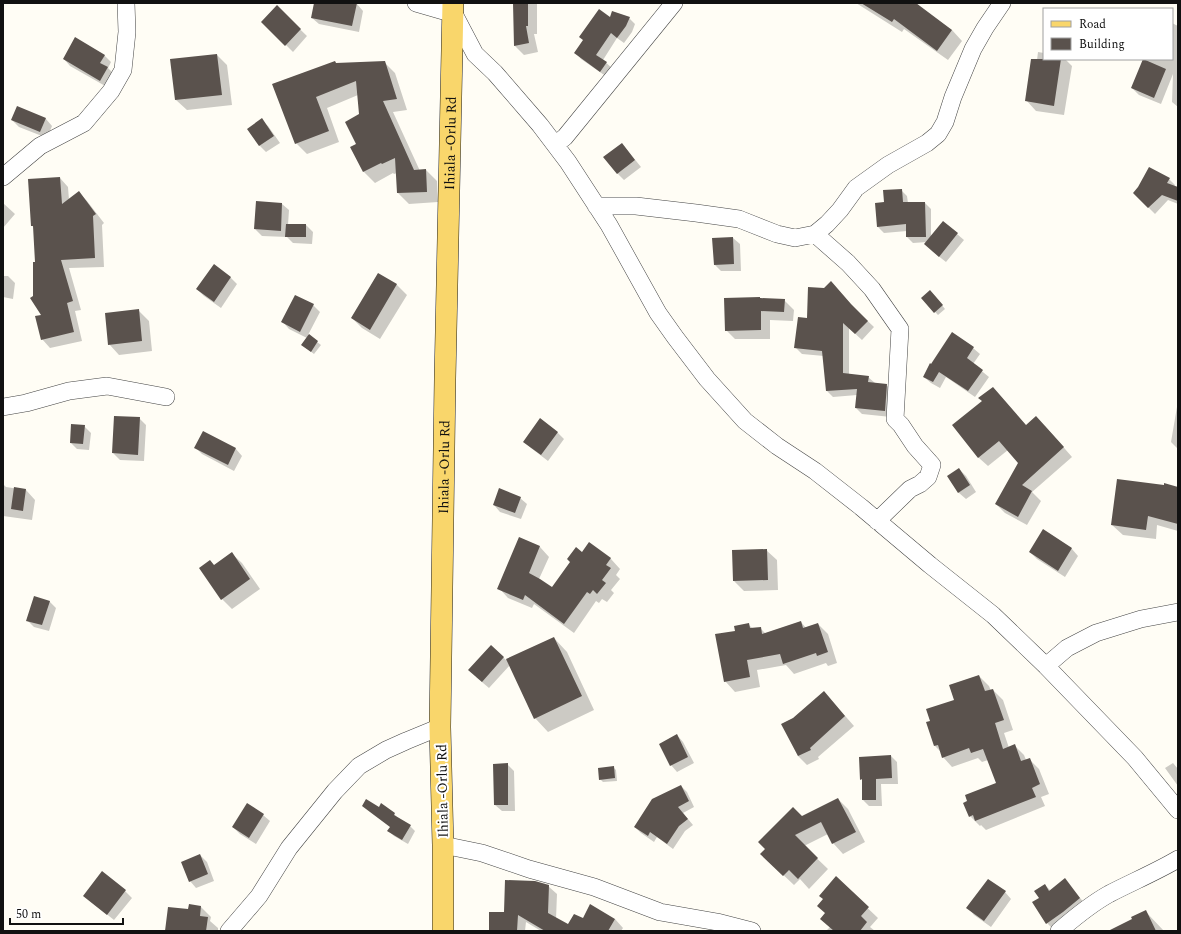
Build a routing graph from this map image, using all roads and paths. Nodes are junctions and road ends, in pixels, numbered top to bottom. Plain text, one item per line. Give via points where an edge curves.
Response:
1 (126, 3) edge
2 (416, 3) edge
3 (674, 3) edge
4 (1002, 3) edge
5 (454, 9) edge
6 (555, 146) junction
7 (3, 177) edge
8 (596, 206) junction
9 (814, 234) junction
10 (166, 397) dead end
11 (3, 407) edge
12 (878, 521) junction
13 (1178, 612) edge
14 (1046, 666) junction
15 (440, 727) junction
16 (1178, 810) edge
17 (443, 845) junction
18 (1178, 859) edge
19 (229, 931) edge
20 (443, 931) edge
21 (752, 931) edge
22 (1058, 931) edge

1 - 7 street via 127,32 123,70 111,92 84,123 40,146
2 - 5 street
3 - 6 street
4 - 9 street via 973,49 938,134 856,188 840,210
5 - 6 street via 475,54 495,73
5 - 15 main road, Ihiala -Orlu Rd
6 - 8 street
8 - 9 street via 636,206 696,212 739,219 795,238
8 - 12 street via 658,313 707,379 745,421 815,471
9 - 12 street via 848,263 872,289 900,329 895,419 932,464 928,477 910,488
10 - 11 street via 107,386 69,391
12 - 14 street via 993,615
13 - 14 street via 1096,633 1067,648
14 - 16 street via 1135,758
15 - 17 main road, Ihiala -Orlu Rd
15 - 19 street via 399,744 359,766 334,791 289,848 259,896
17 - 20 main road, Ihiala -Orlu Rd
17 - 21 street via 594,887 660,912
18 - 22 street via 1108,895

